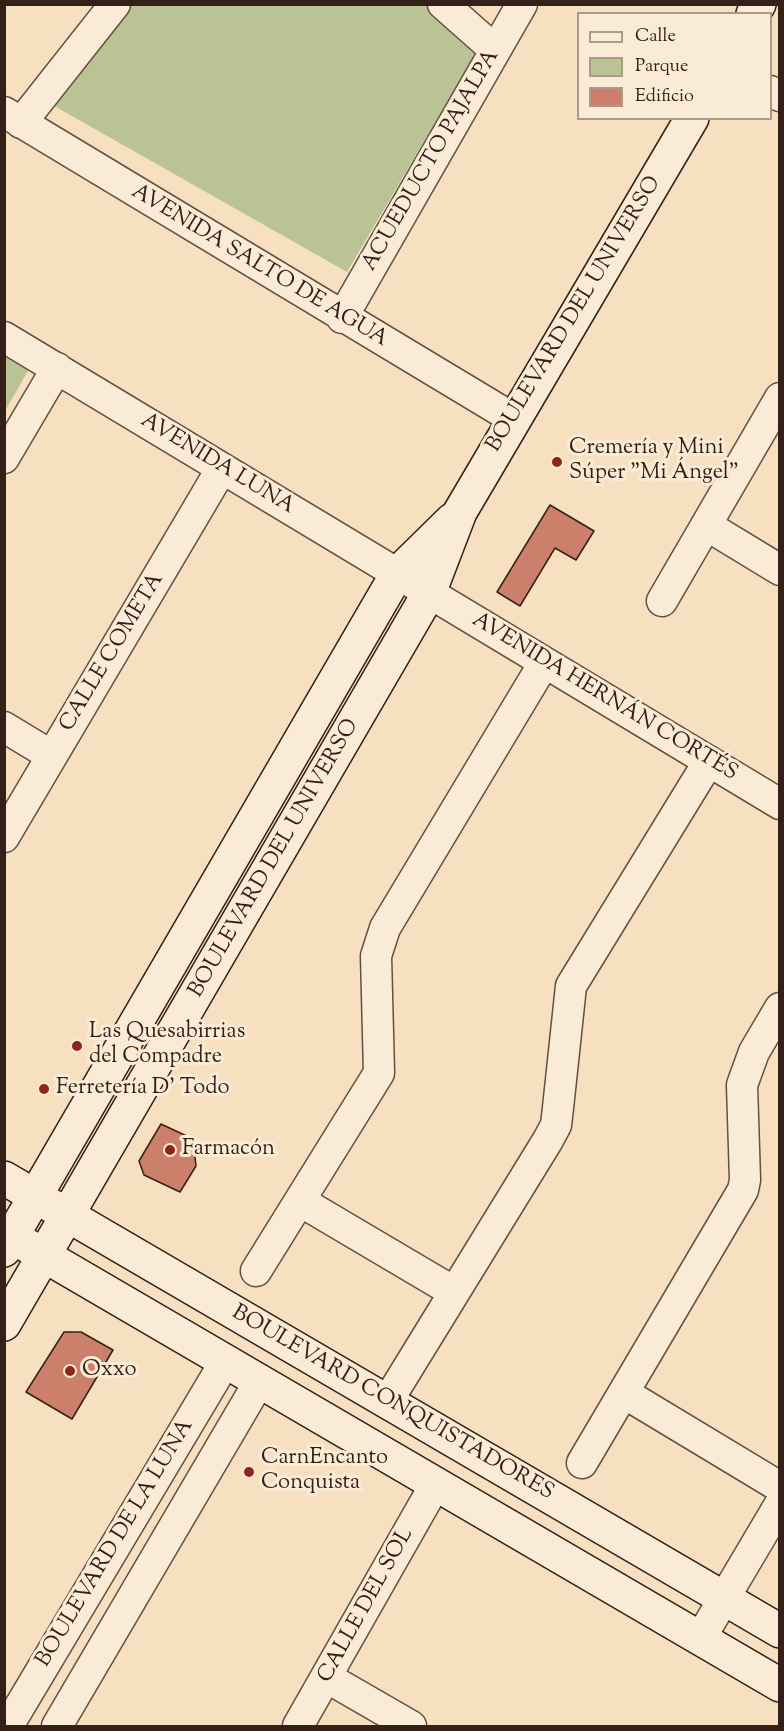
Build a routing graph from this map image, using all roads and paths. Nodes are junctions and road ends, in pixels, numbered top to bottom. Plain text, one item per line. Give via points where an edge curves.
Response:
1 (115, 4) edge
2 (443, 4) edge
3 (522, 4) edge
4 (495, 50) junction
5 (13, 118) edge
6 (691, 120) edge
7 (342, 318) junction
8 (4, 338) edge
9 (57, 368) junction
10 (780, 398) edge
11 (514, 419) junction
12 (4, 458) edge
13 (222, 468) junction
14 (460, 512) junction
15 (706, 525) junction
16 (780, 570) edge
17 (397, 574) junction
18 (429, 593) junction
19 (662, 601) dead end
20 (544, 663) junction
21 (4, 727) edge
22 (52, 756) junction
23 (709, 761) junction
24 (780, 804) edge
25 (4, 837) edge
26 (780, 1008) edge
27 (4, 1178) edge
28 (36, 1196) junction
29 (300, 1201) junction
30 (69, 1216) junction
31 (7, 1240) edge
32 (45, 1256) junction
33 (256, 1271) dead end
34 (454, 1292) junction
35 (4, 1324) edge
36 (225, 1362) junction
37 (259, 1382) junction
38 (624, 1393) junction
39 (387, 1402) junction
40 (582, 1463) dead end
41 (435, 1485) junction
42 (780, 1487) edge
43 (780, 1504) edge
44 (109, 1556) junction
45 (145, 1577) junction
46 (724, 1598) junction
47 (780, 1631) edge
48 (700, 1639) junction
49 (326, 1677) junction
50 (780, 1685) edge
51 (8, 1726) edge
52 (57, 1726) edge
53 (298, 1726) edge
54 (411, 1726) edge

1 - 5 street
2 - 4 street
3 - 4 street, ACUEDUCTO PAJALPA
4 - 7 street, ACUEDUCTO PAJALPA
5 - 7 street, AVENIDA SALTO DE AGUA
6 - 11 street, BOULEVARD DEL UNIVERSO
7 - 11 street, AVENIDA SALTO DE AGUA
8 - 9 street, AVENIDA LUNA
9 - 12 street
9 - 13 street, AVENIDA LUNA
10 - 15 street
11 - 14 street, BOULEVARD DEL UNIVERSO
13 - 17 street, AVENIDA LUNA
13 - 22 street, CALLE COMETA
14 - 17 street, BOULEVARD DEL UNIVERSO
14 - 18 street, BOULEVARD DEL UNIVERSO
15 - 16 street
15 - 19 street
17 - 18 street, AVENIDA LUNA
17 - 28 street, BOULEVARD DEL UNIVERSO
18 - 20 street, AVENIDA HERNÁN CORTÉS
18 - 30 street, BOULEVARD DEL UNIVERSO
20 - 23 street, AVENIDA HERNÁN CORTÉS
20 - 29 street via 385,928 376,956 380,1073
21 - 22 street
22 - 25 street, CALLE COMETA
23 - 24 street, AVENIDA HERNÁN CORTÉS
23 - 34 street via 571,986 556,1125
26 - 38 street via 754,1052 742,1086 743,1190
27 - 28 street, BOULEVARD CONQUISTADORES
28 - 30 street, BOULEVARD CONQUISTADORES
28 - 31 street, BOULEVARD DEL UNIVERSO
29 - 33 street
29 - 34 street
30 - 32 street, BOULEVARD DEL UNIVERSO
30 - 39 street, BOULEVARD CONQUISTADORES
31 - 32 street, BOULEVARD CONQUISTADORES
32 - 35 street, BOULEVARD DEL UNIVERSO
32 - 36 street, BOULEVARD CONQUISTADORES
34 - 39 street
36 - 37 street, BOULEVARD CONQUISTADORES
36 - 44 street, BOULEVARD DE LA LUNA
37 - 41 street, BOULEVARD CONQUISTADORES
37 - 45 street, BOULEVARD DE LA LUNA
38 - 40 street
38 - 42 street
39 - 46 street, BOULEVARD CONQUISTADORES
41 - 48 street, BOULEVARD CONQUISTADORES
41 - 49 street, CALLE DEL SOL
43 - 46 street
44 - 45 street
44 - 51 street, BOULEVARD DE LA LUNA
45 - 52 street, BOULEVARD DE LA LUNA
46 - 47 street, BOULEVARD CONQUISTADORES
46 - 48 street
48 - 50 street, BOULEVARD CONQUISTADORES
49 - 53 street, CALLE DEL SOL
49 - 54 street

